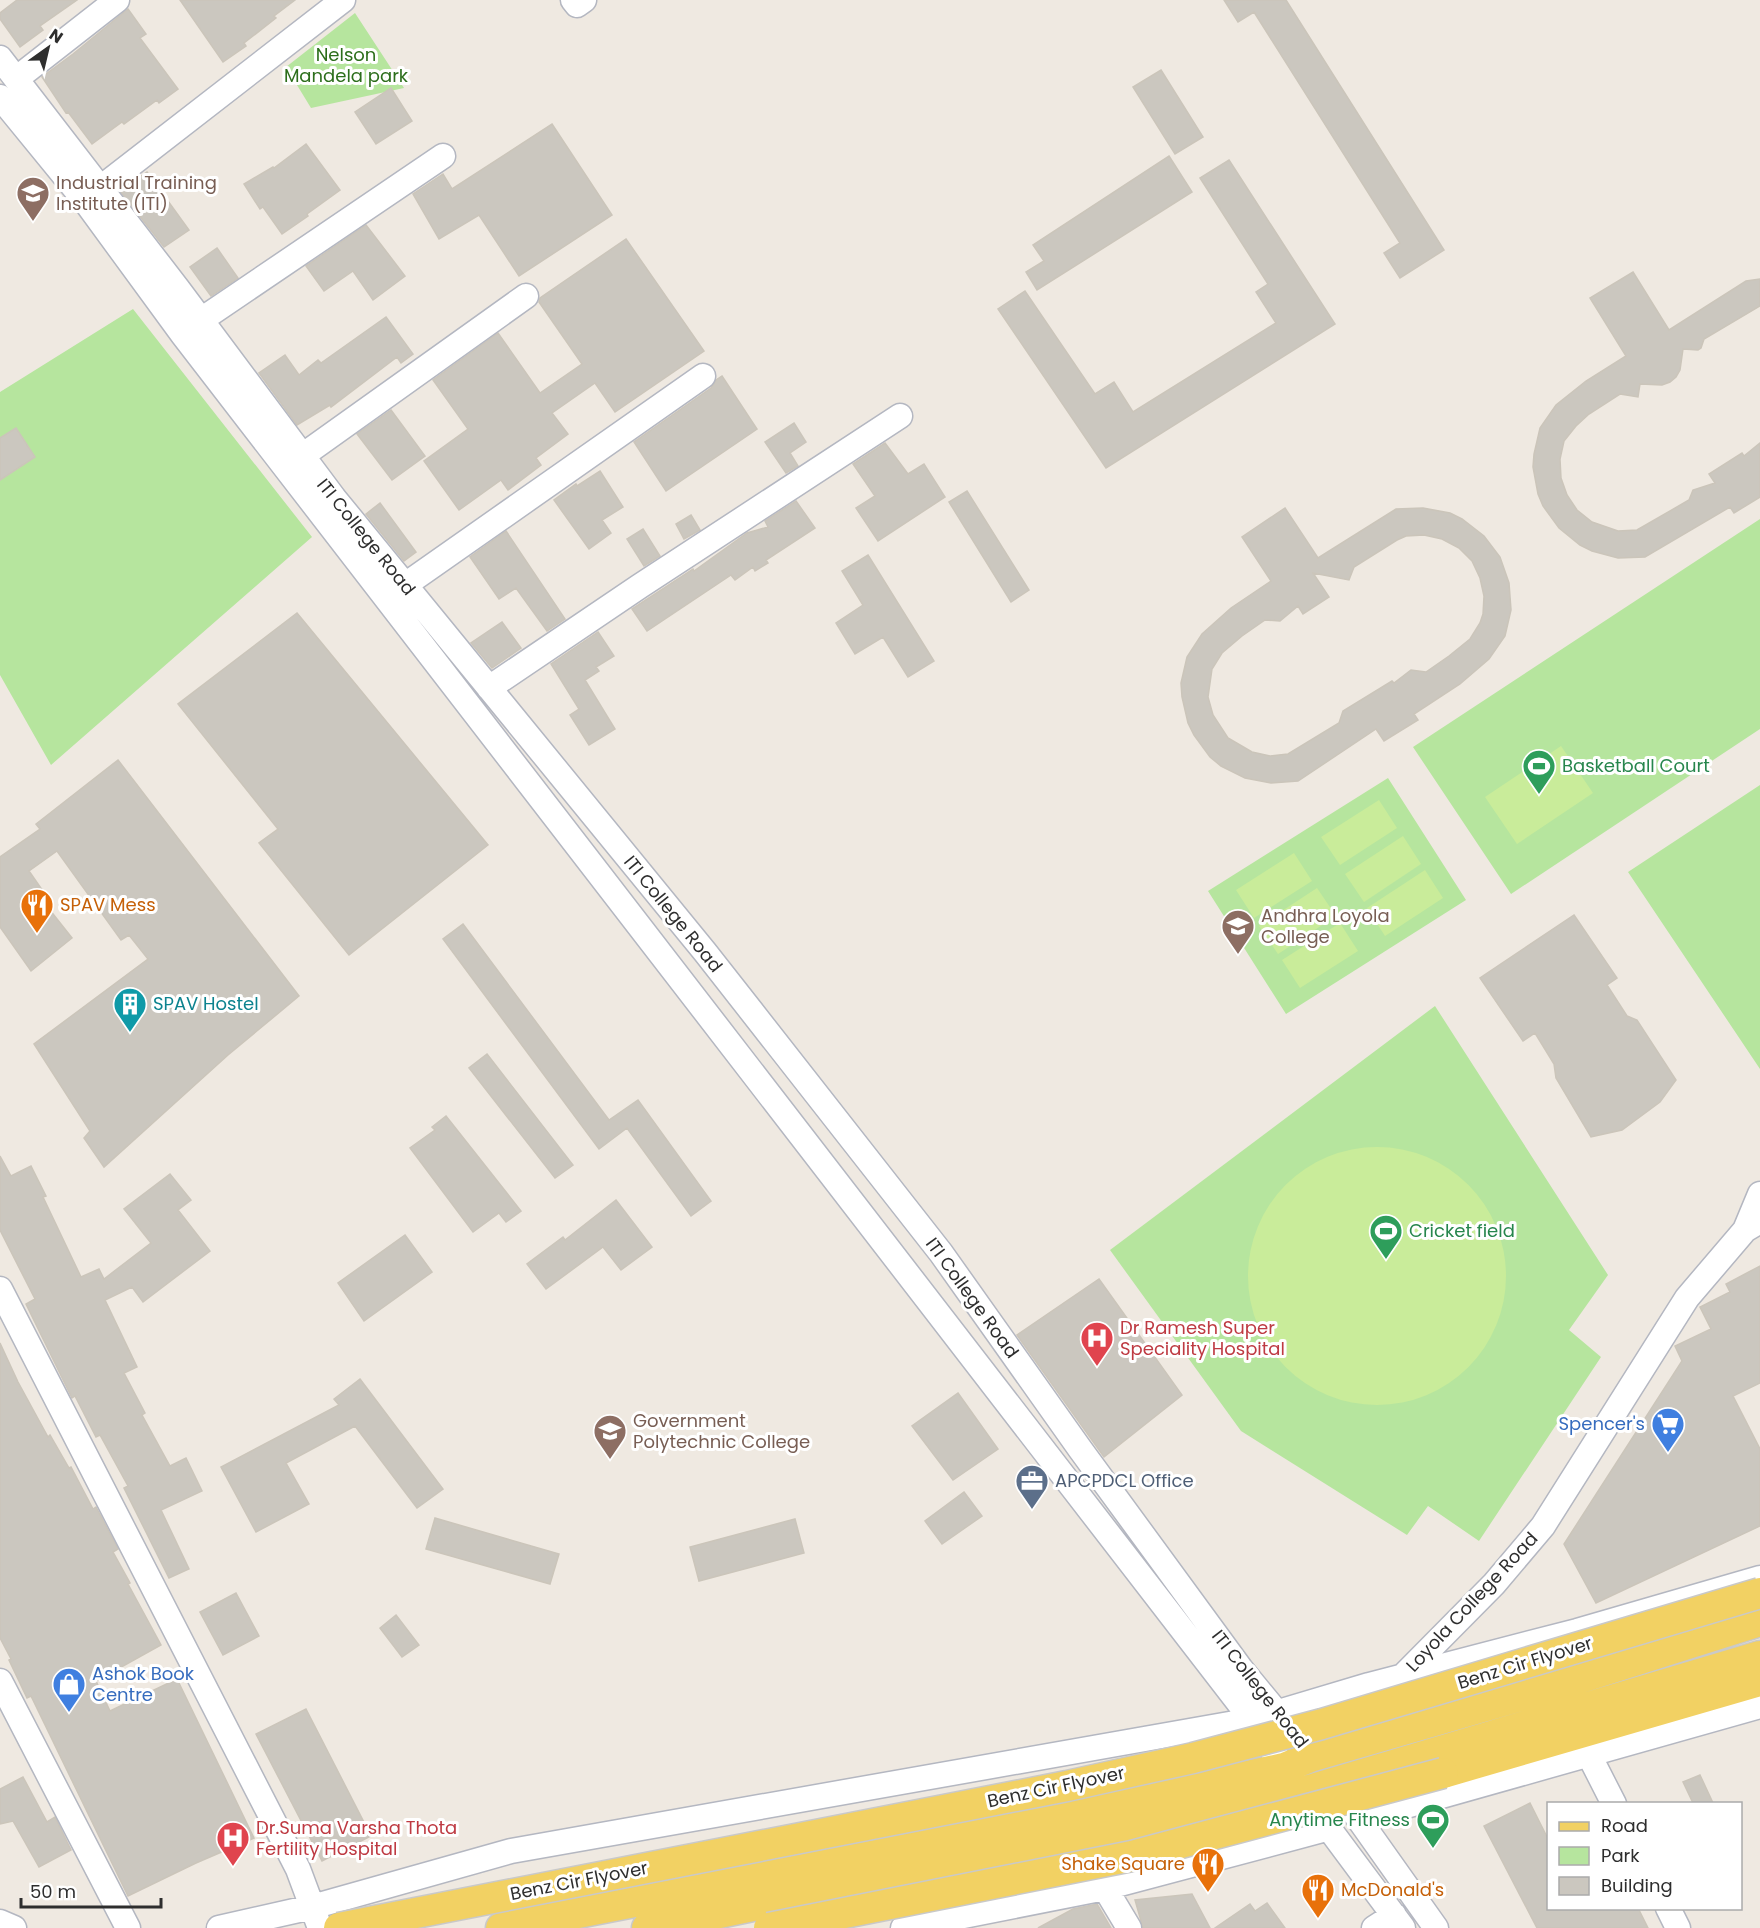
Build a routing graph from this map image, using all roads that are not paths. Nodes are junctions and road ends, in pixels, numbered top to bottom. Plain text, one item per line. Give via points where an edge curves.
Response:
1 (117, 0) edge
2 (343, 0) edge
3 (573, 0) edge
4 (584, 0) edge
5 (0, 57) edge
6 (16, 79) junction
7 (0, 97) edge
8 (443, 156) dead end
9 (93, 194) junction
10 (526, 296) dead end
11 (201, 320) junction
12 (703, 375) dead end
13 (900, 416) dead end
14 (302, 456) junction
15 (405, 585) junction
16 (489, 688) junction
17 (1760, 1194) edge
18 (1753, 1226) edge
19 (0, 1289) edge
20 (1760, 1578) edge
21 (1760, 1593) edge
22 (1760, 1621) edge
23 (1760, 1656) edge
24 (1402, 1677) junction
25 (0, 1681) edge
26 (1760, 1681) edge
27 (1760, 1706) edge
28 (1278, 1712) junction
29 (1252, 1720) junction
30 (1588, 1754) junction
31 (1313, 1756) junction
32 (1284, 1768) junction
33 (1332, 1782) junction
34 (1303, 1792) junction
35 (1613, 1802) edge
36 (1360, 1819) junction
37 (1330, 1828) junction
38 (1105, 1888) junction
39 (1669, 1910) edge
40 (316, 1917) edge
41 (1399, 1921) edge
42 (0, 1922) edge
43 (14, 1928) edge
44 (128, 1928) edge
45 (219, 1928) edge
46 (339, 1928) edge
47 (501, 1928) edge
48 (647, 1928) edge
49 (769, 1928) edge
50 (903, 1928) edge
51 (1129, 1928) edge
52 (1374, 1928) edge
53 (1436, 1928) edge
54 (1678, 1928) edge

1 - 6 street
2 - 9 street
3 - 4 street via 577,5
5 - 6 street, ITI College Road
6 - 9 street, ITI College Road
7 - 9 street, ITI College Road
8 - 11 street
9 - 11 street, ITI College Road
9 - 29 street, ITI College Road via 183,335
10 - 14 street
11 - 14 street, ITI College Road
12 - 15 street
13 - 16 street
14 - 15 street, ITI College Road
15 - 16 street, ITI College Road
16 - 28 street, ITI College Road via 705,952 941,1253 1241,1669
17 - 18 street, Loyola College Road
18 - 24 street, Loyola College Road via 1687,1298 1543,1526 1494,1584
19 - 40 street via 298,1869
20 - 24 street
21 - 46 main road, Benz Cir Flyover, bridge via 1322,1724 1193,1758
22 - 31 main road
23 - 33 main road
24 - 28 street
25 - 44 street
26 - 49 main road, bridge via 1443,1773 1132,1856
27 - 30 street
28 - 29 street
28 - 31 street, ITI College Road
29 - 32 street, ITI College Road
29 - 40 street via 511,1851
30 - 35 street
30 - 36 street
31 - 32 main road
31 - 33 street, ITI College Road
32 - 34 street, ITI College Road
32 - 47 main road via 906,1849
33 - 34 main road
33 - 36 street, ITI College Road
34 - 37 street, ITI College Road
34 - 48 main road
36 - 53 street, ITI College Road
37 - 38 street
37 - 41 street, ITI College Road
38 - 50 street
38 - 51 street
39 - 54 street
40 - 45 street
41 - 52 street
42 - 43 street

